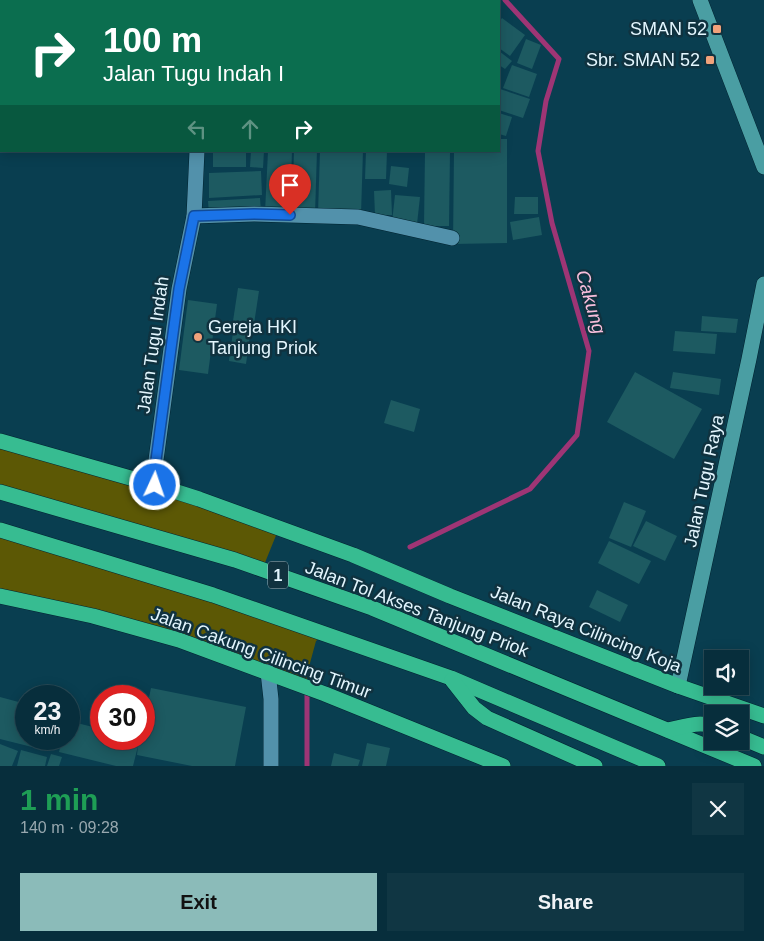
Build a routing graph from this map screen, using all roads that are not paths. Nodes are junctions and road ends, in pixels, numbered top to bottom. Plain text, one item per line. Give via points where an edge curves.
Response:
1 (700, 0) edge
2 (197, 152) edge
3 (764, 167) edge
4 (194, 216) junction
5 (452, 238) dead end
6 (763, 291) edge
7 (0, 441) edge
8 (155, 485) junction
9 (0, 492) edge
10 (0, 530) edge
11 (0, 596) edge
12 (272, 674) junction
13 (451, 678) junction
14 (678, 686) junction
15 (764, 716) edge
16 (704, 724) edge
17 (668, 730) junction
18 (749, 741) edge
19 (764, 747) edge
20 (271, 766) edge
21 (503, 766) edge
22 (594, 766) edge
23 (658, 766) edge
24 (754, 766) edge

1 - 3 main road
2 - 4 street, Jalan Tugu Indah
4 - 5 street via 358,217
4 - 8 street, Jalan Tugu Indah via 179,289
6 - 14 main road, Jalan Tugu Raya
7 - 8 highway, Jalan Raya Cilincing Koja
8 - 14 highway, Jalan Raya Cilincing Koja via 353,554
9 - 17 highway, Jalan Tol Akses Tanjung Priok / 1 via 235,560 372,608
10 - 13 highway, 1 via 214,595
11 - 12 highway, Jalan Cakung Cilincing Timur via 94,616 180,640
12 - 20 street
12 - 21 highway, Jalan Cakung Cilincing Timur
13 - 22 highway via 474,708 487,718
13 - 23 highway, 1
14 - 15 highway, Jalan Raya Cilincing Koja
16 - 17 highway
17 - 24 highway, Jalan Tol Akses Tanjung Priok / 1
18 - 19 highway

